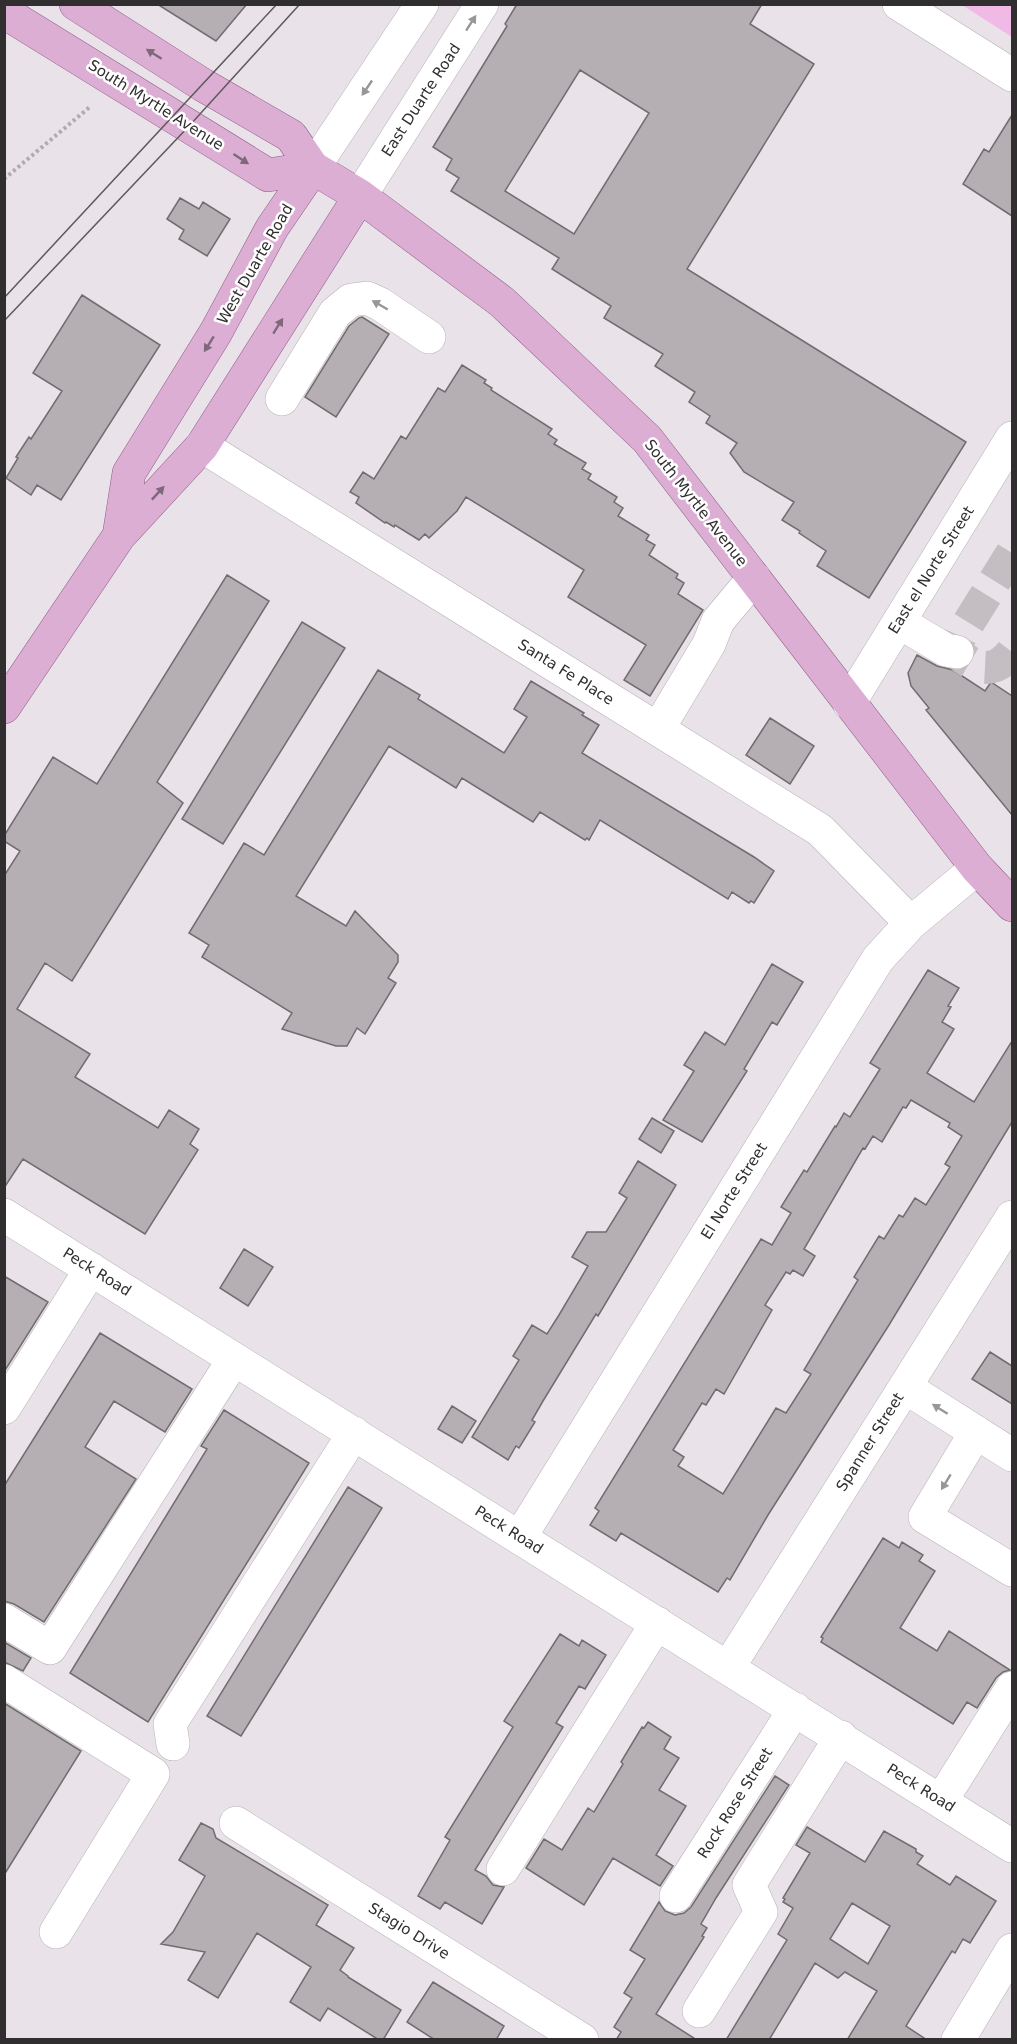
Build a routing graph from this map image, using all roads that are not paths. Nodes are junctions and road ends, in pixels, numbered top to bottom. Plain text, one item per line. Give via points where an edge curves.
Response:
1 (422, 4) edge
2 (482, 4) edge
3 (899, 4) edge
4 (85, 7) edge
5 (4, 12) edge
6 (1012, 75) edge
7 (313, 168) junction
8 (360, 196) junction
9 (429, 337) dead end
10 (282, 399) dead end
11 (1012, 438) edge
12 (202, 446) junction
13 (119, 536) junction
14 (754, 578) junction
15 (899, 622) junction
16 (957, 652) dead end
17 (849, 702) junction
18 (4, 707) edge
19 (658, 729) junction
20 (977, 868) junction
21 (1012, 905) edge
22 (911, 923) junction
23 (4, 1215) edge
24 (1012, 1217) edge
25 (91, 1269) junction
26 (234, 1359) junction
27 (905, 1387) junction
28 (4, 1408) edge
29 (976, 1432) junction
30 (354, 1433) junction
31 (1012, 1455) edge
32 (520, 1537) junction
33 (1012, 1570) edge
34 (4, 1620) edge
35 (657, 1623) junction
36 (728, 1668) junction
37 (4, 1681) edge
38 (1012, 1688) edge
39 (795, 1709) junction
40 (841, 1737) junction
41 (173, 1744) dead end
42 (940, 1801) junction
43 (236, 1823) dead end
44 (1011, 1840) edge
45 (503, 1869) dead end
46 (676, 1896) dead end
47 (56, 1932) dead end
48 (1012, 1950) edge
49 (699, 2011) dead end
50 (582, 2040) edge
51 (958, 2040) edge

1 -> 7 street, West Duarte Road
8 -> 2 street, East Duarte Road
3 - 6 street
7 -> 4 main road, South Myrtle Avenue via 291,136 203,85
5 -> 7 main road, South Myrtle Avenue via 267,175
7 - 8 main road, South Myrtle Avenue
7 -> 13 main road, West Duarte Road via 272,228 216,332 129,473
12 -> 8 main road, West Duarte Road
8 - 14 main road, South Myrtle Avenue via 502,302 647,439
9 -> 10 street via 380,304 367,298 351,300 335,313
11 - 15 street, East el Norte Street
13 -> 12 main road, West Duarte Road
12 - 19 street, Santa Fe Place
13 - 18 main road, West Duarte Road
14 - 17 main road, South Myrtle Avenue
14 - 19 street via 718,621 709,644
15 - 16 street via 946,650
15 - 17 street, East el Norte Street
17 - 20 main road, South Myrtle Avenue
19 - 22 street, Santa Fe Place via 820,830
20 - 21 main road, South Myrtle Avenue
20 - 22 street, El Norte Street
22 - 32 street, El Norte Street via 878,959
23 - 25 street, Peck Road
24 - 27 street, Spanner Street
25 - 26 street, Peck Road
25 - 28 street
26 - 30 street, Peck Road
26 - 34 street via 50,1648
29 -> 27 street
27 - 36 street, Spanner Street
29 - 31 street
29 -> 33 street via 925,1517
30 - 32 street, Peck Road
30 - 41 street via 170,1724
32 - 35 street, Peck Road
35 - 36 street, Peck Road
35 - 45 street
36 - 39 street, Peck Road
37 - 47 street via 153,1774
38 - 42 street
39 - 40 street, Peck Road
39 - 46 street, Rock Rose Street
40 - 42 street, Peck Road
40 - 49 street via 749,1885 761,1912
42 - 44 street, Peck Road
43 - 50 street, Stagio Drive
48 - 51 street

